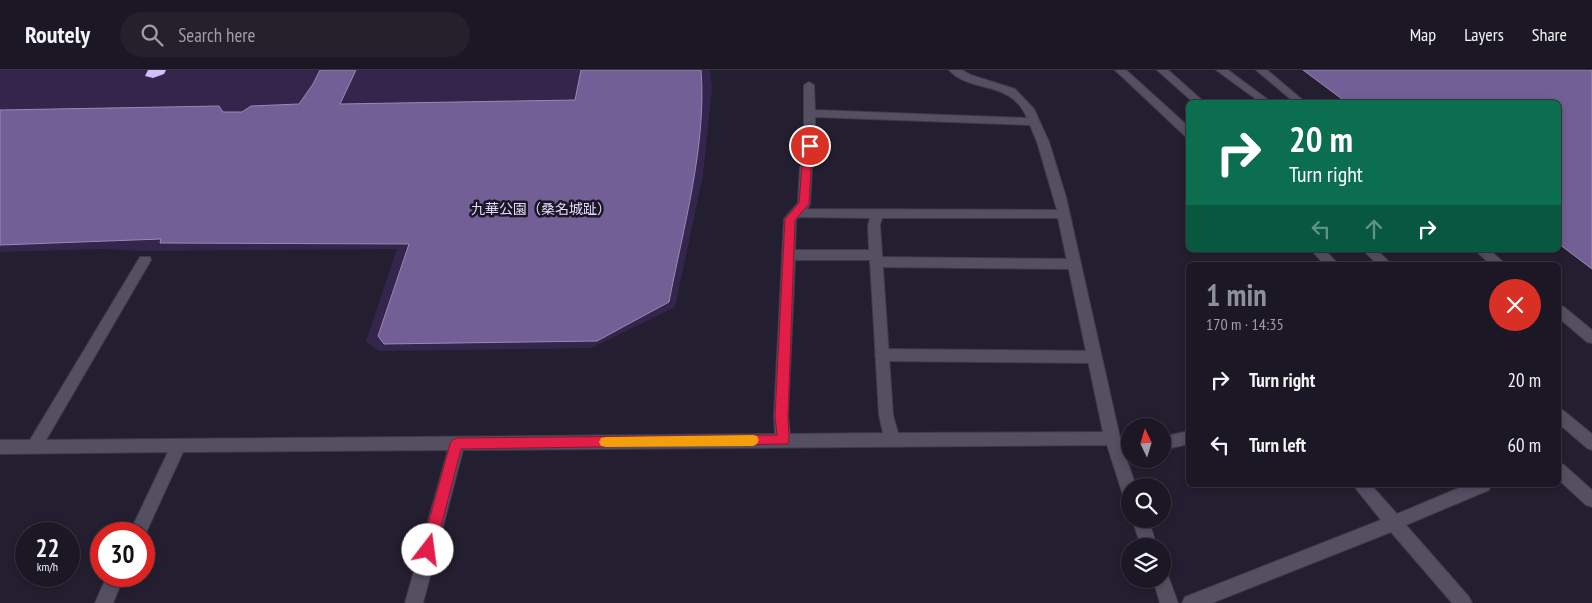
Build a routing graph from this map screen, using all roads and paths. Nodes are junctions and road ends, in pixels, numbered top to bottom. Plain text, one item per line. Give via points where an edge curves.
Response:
1 (954, 70) edge
2 (1120, 70) edge
3 (1162, 70) edge
4 (1221, 70) edge
5 (1261, 70) edge
6 (809, 85) dead end
7 (1197, 100) edge
8 (1263, 100) edge
9 (1298, 100) edge
10 (810, 113) junction
11 (1034, 122) junction
12 (1186, 131) edge
13 (796, 213) junction
14 (877, 213) junction
15 (1063, 214) junction
16 (1319, 252) edge
17 (1371, 252) edge
18 (1484, 252) edge
19 (789, 255) junction
20 (876, 259) junction
21 (145, 260) dead end
22 (1330, 262) edge
23 (1383, 262) edge
24 (1496, 262) edge
25 (1074, 264) junction
26 (1561, 313) edge
27 (1592, 338) edge
28 (882, 355) junction
29 (1094, 357) junction
30 (1561, 417) edge
31 (1186, 438) edge
32 (783, 440) junction
33 (892, 440) junction
34 (1171, 442) edge
35 (1592, 443) edge
36 (457, 444) junction
37 (179, 445) junction
38 (1119, 445) edge
39 (0, 447) edge
40 (34, 447) junction
41 (1561, 472) edge
42 (1127, 478) edge
43 (1363, 487) edge
44 (1478, 487) edge
45 (1592, 500) edge
46 (143, 522) edge
47 (1394, 524) junction
48 (111, 587) edge
49 (1164, 588) edge
50 (104, 603) edge
51 (414, 603) edge
52 (1169, 603) edge
53 (1192, 603) edge
54 (1463, 603) edge

1 - 11 street via 1011,91 1029,109
2 - 12 street
3 - 7 street
4 - 8 street
5 - 9 street
6 - 10 street
10 - 11 street
10 - 13 street via 810,163 806,167 804,204
11 - 15 street via 1043,142
13 - 14 street
13 - 19 street via 790,219
14 - 15 street
14 - 20 street via 874,225
15 - 25 street
16 - 22 street
17 - 23 street
18 - 24 street
19 - 20 street
19 - 32 street
20 - 25 street
20 - 28 street
21 - 40 street
25 - 29 street
26 - 27 street
28 - 29 street
28 - 33 street via 886,415
29 - 38 street
30 - 35 street
31 - 34 street
32 - 33 street
32 - 36 street
33 - 38 street
36 - 37 street
36 - 51 street
37 - 40 street
37 - 46 street
38 - 42 street
39 - 40 street
41 - 45 street
43 - 47 street
44 - 47 street
47 - 53 street
47 - 54 street
48 - 50 street
49 - 52 street

